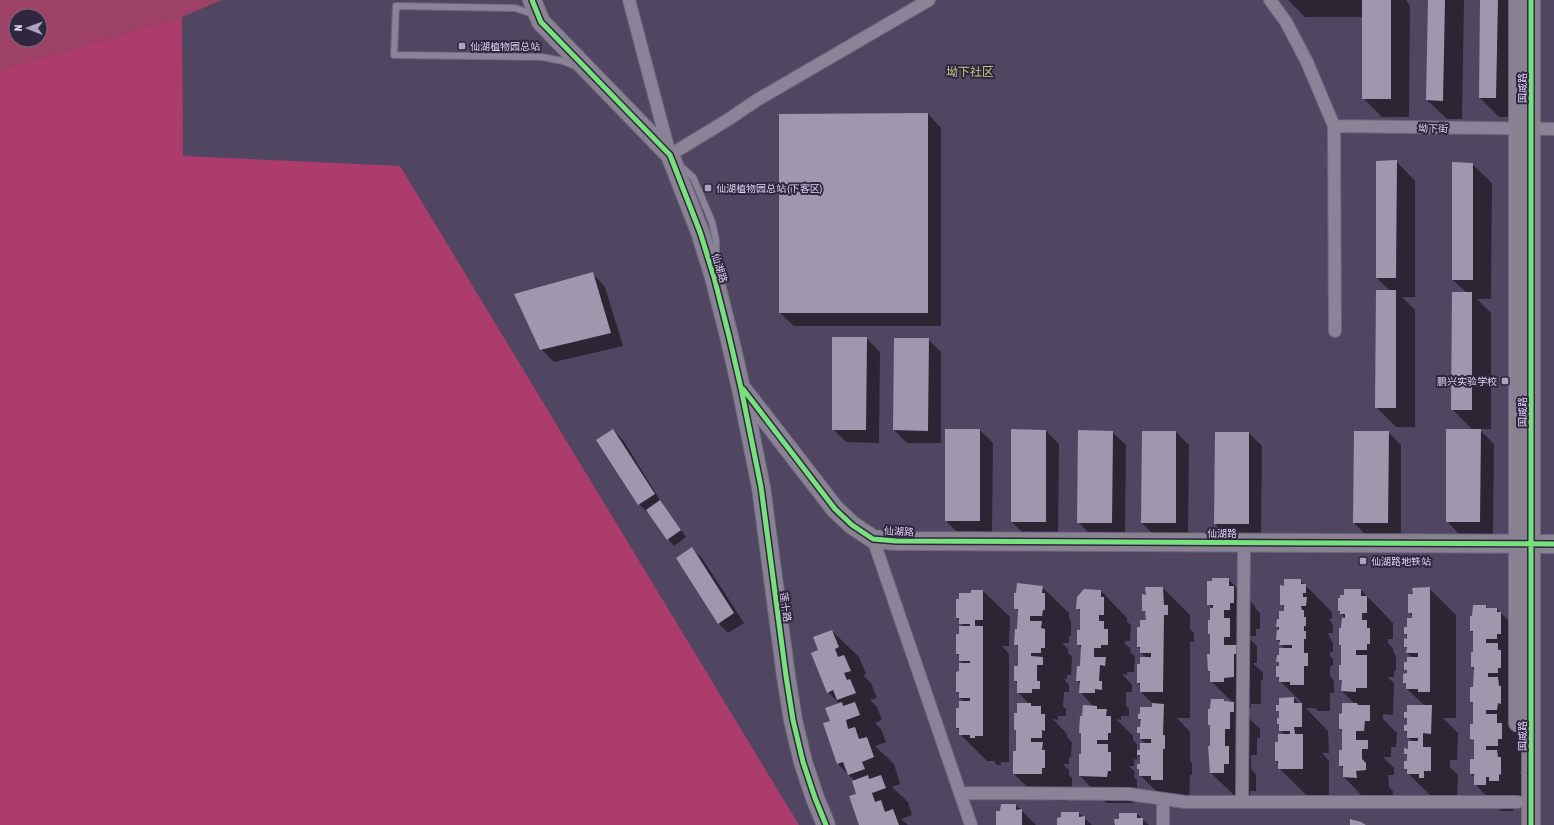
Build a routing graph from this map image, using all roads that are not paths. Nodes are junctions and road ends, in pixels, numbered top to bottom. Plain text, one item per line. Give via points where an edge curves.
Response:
1 (532, 0) edge
2 (629, 0) edge
3 (929, 0) edge
4 (1270, 0) edge
5 (1518, 0) edge
6 (1531, 0) edge
7 (541, 22) junction
8 (589, 71) junction
9 (1334, 126) junction
10 (1524, 129) junction
11 (1554, 129) edge
12 (670, 155) junction
13 (1335, 331) dead end
14 (741, 388) junction
15 (1554, 533) edge
16 (873, 539) junction
17 (1527, 540) junction
18 (1244, 542) junction
19 (1554, 544) edge
20 (961, 793) junction
21 (1163, 800) junction
22 (1242, 802) junction
23 (1518, 802) junction
24 (826, 825) edge
25 (971, 825) edge
26 (1163, 825) edge
27 (1518, 825) edge
28 (1531, 825) edge

1 - 7 street, 仙湖路
2 - 12 street, 仙湖路
3 - 12 street via 757,100
4 - 9 street via 1286,22 1307,62
5 - 10 street, 国威路
6 - 10 street, 国威路
7 - 8 street, 仙湖路
7 - 8 lane via 530,13 515,8 396,6 394,55 542,57 563,61
8 - 12 street, 仙湖路
9 - 10 street, 坳下街
9 - 13 street
10 - 11 street, 坳下街
10 - 17 street, 国威路
12 - 14 street, 仙湖路 via 700,232 714,277
14 - 16 street, 仙湖路 via 835,509 852,525
14 - 24 street, 莲十路 via 761,487 793,720 803,762
15 - 17 street, 仙湖路
16 - 18 street, 仙湖路
16 - 20 street
17 - 18 street, 仙湖路
17 - 19 street, 仙湖路
17 - 23 street, 国威路
17 - 28 street, 国威路
18 - 22 street
20 - 21 street via 1129,794
20 - 25 street
21 - 22 street
21 - 26 street
22 - 23 street
23 - 27 street, 国威路

